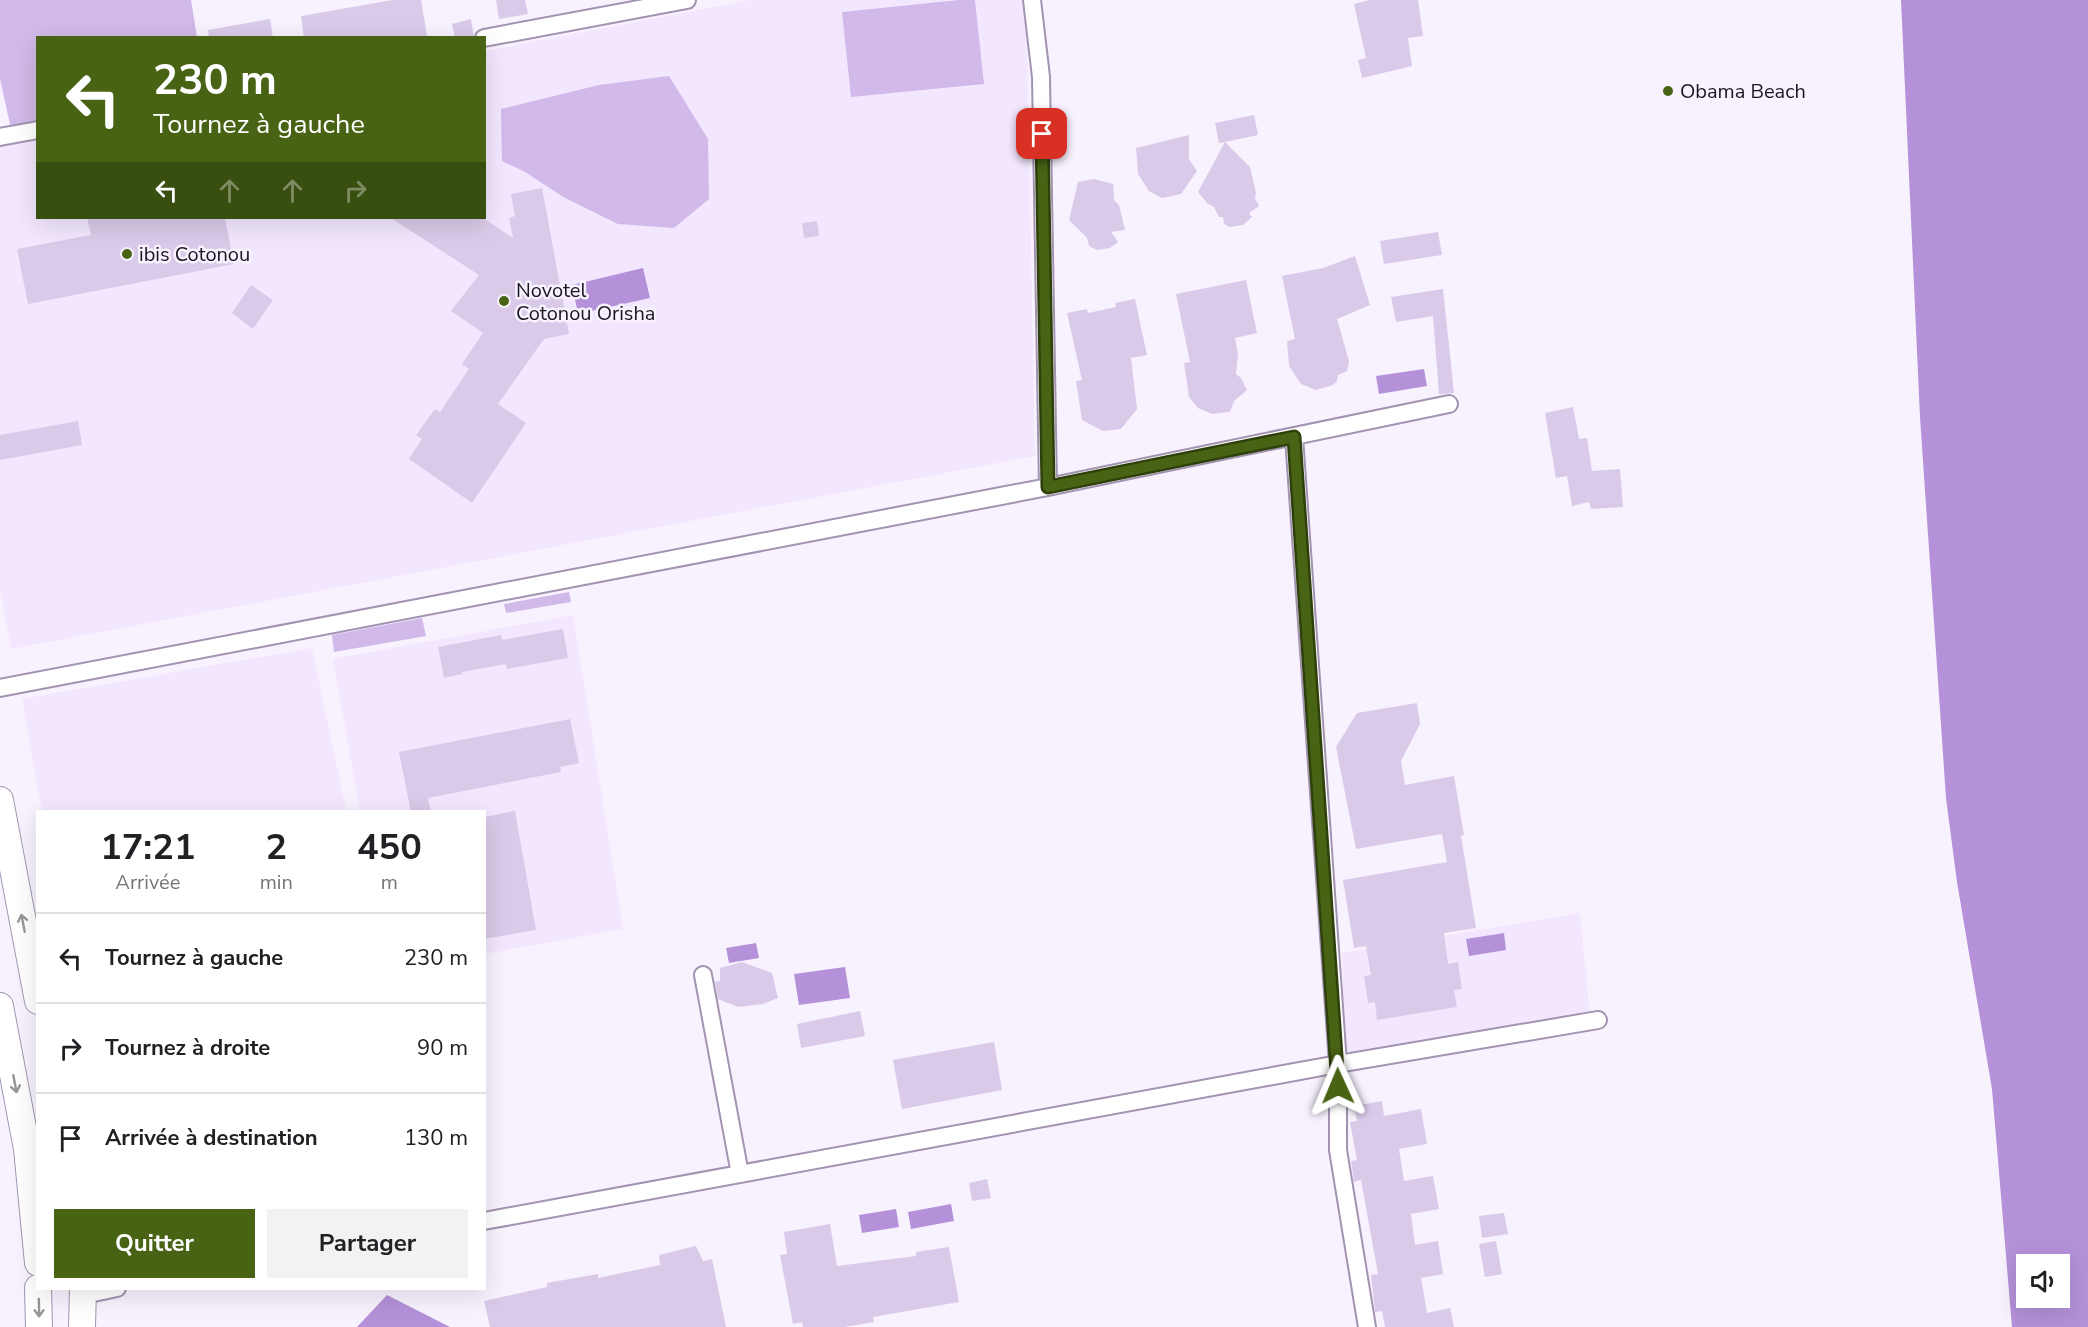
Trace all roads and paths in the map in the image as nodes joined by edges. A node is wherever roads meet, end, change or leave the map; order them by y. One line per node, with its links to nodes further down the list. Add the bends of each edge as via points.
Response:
1 (687, 0): 3 (street)
2 (1032, 0): 8 (street, via 1041,77)
3 (486, 38)
4 (36, 130): 5 (street)
5 (0, 137)
6 (1449, 404): 7 (street)
7 (1294, 437): 8 (street); 15 (street)
8 (1048, 487): 9 (street)
9 (0, 688)
10 (0, 800): 12 (main road, one-way to 10)
11 (703, 975): 16 (street)
12 (36, 990)
13 (0, 1006): 18 (main road, one-way to 18, via 27,1149)
14 (1598, 1020): 15 (street)
15 (1338, 1064): 16 (street); 24 (street, via 1338,1150)
16 (741, 1174): 17 (street)
17 (486, 1221)
18 (36, 1242)
19 (38, 1290): 22 (main road, one-way to 22)
20 (100, 1290): 21 (street)
21 (84, 1292): 23 (main road)
22 (39, 1327)
23 (82, 1327)
24 (1367, 1327)

